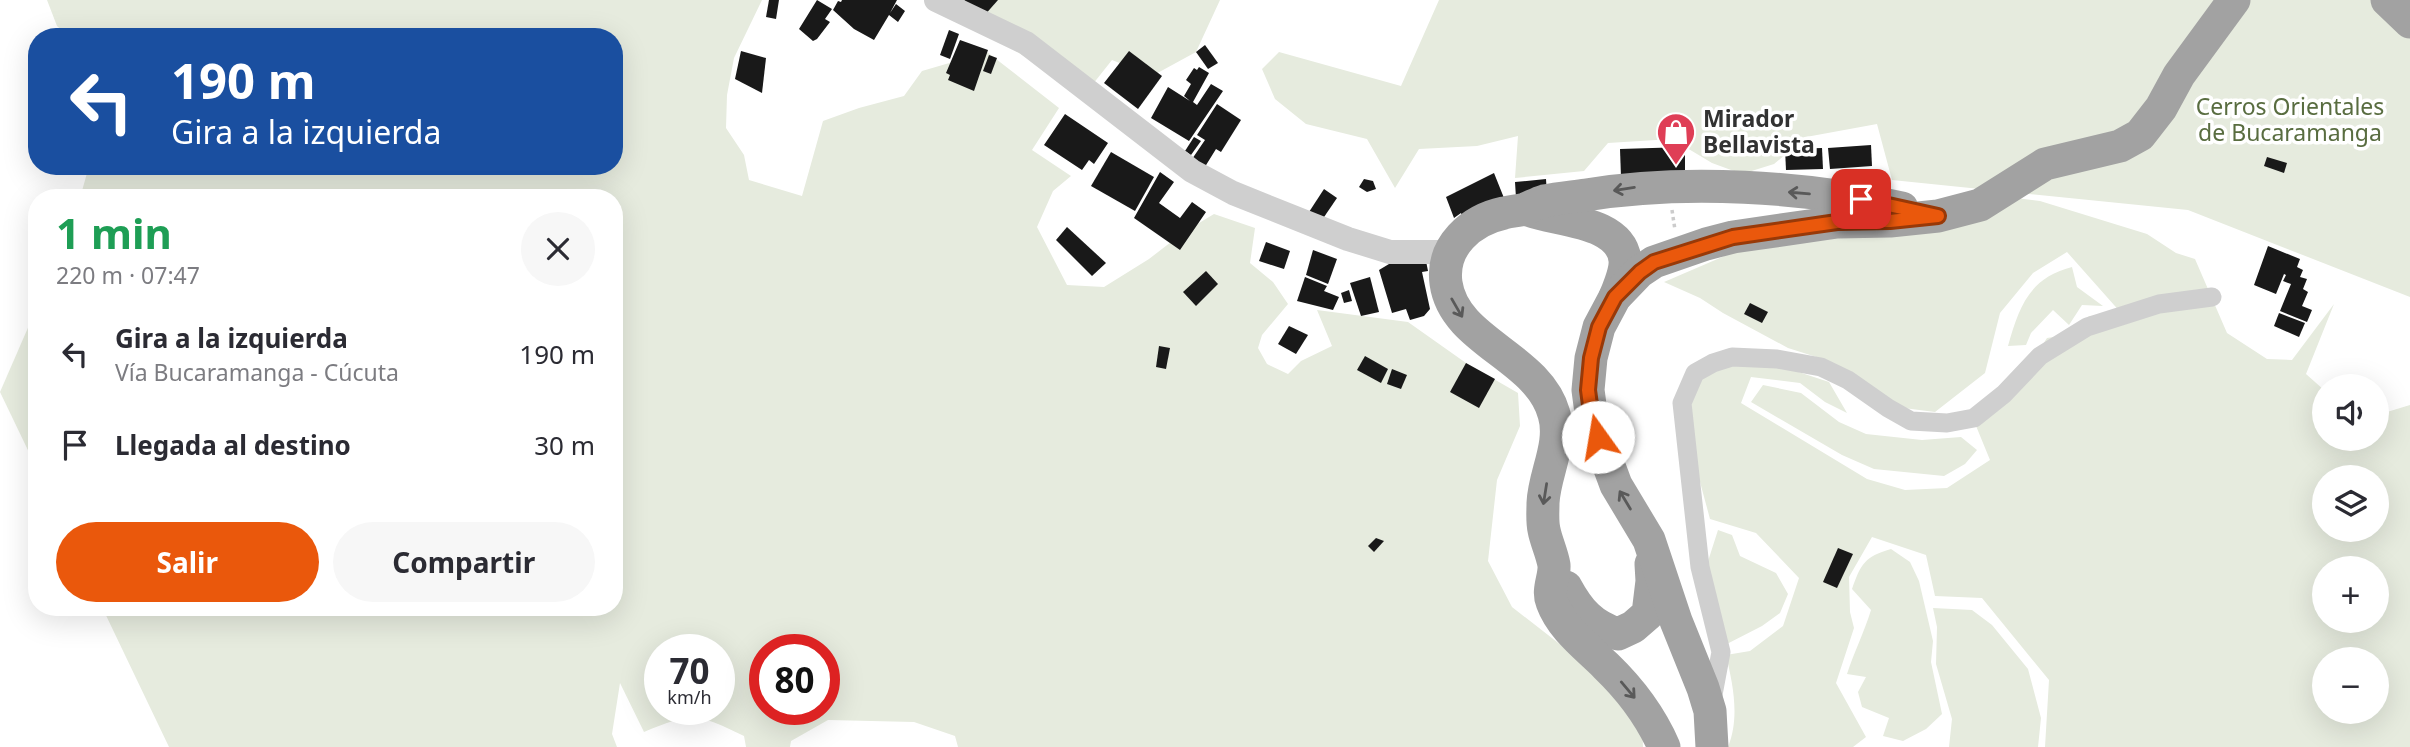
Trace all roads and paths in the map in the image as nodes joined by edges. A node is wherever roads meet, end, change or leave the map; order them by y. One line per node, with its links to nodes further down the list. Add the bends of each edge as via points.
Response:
1 (936, 0): 8 (street, via 1026,43 1192,171 1233,193 1390,252)
2 (2234, 0): 7 (highway, via 2140,135 2120,146 2045,164 1980,205)
3 (2387, 0): 4 (highway)
4 (2410, 22)
5 (1669, 187): 6 (highway, one-way to 6, via 1636,187 1543,201); 7 (highway, one-way to 5, via 1861,199); 9 (path)
6 (1526, 209): 8 (highway, via 1478,222); 10 (highway, via 1589,224 1612,239 1625,262)
7 (1938, 216): 9 (highway, via 1837,222 1733,237)
8 (1450, 252): 13 (highway, one-way to 13, via 1446,284 1452,302 1478,335 1528,373 1548,398 1555,416 1556,436 1543,500 1544,528)
9 (1679, 253): 10 (highway, via 1654,262)
10 (1615, 297): 12 (highway, one-way to 10, via 1616,485 1592,420 1588,390 1591,358 1599,327)
11 (2211, 297): 14 (street, via 2159,304 2087,327 2040,356 1974,418 1947,423 1910,421 1821,367 1732,357 1695,373 1682,403 1700,567 1721,652)
12 (1649, 540): 13 (highway, via 1652,581 1648,614 1618,634 1576,606); 14 (highway)
13 (1554, 567): 15 (highway, one-way to 15, via 1550,600 1560,618 1628,689 1653,721)
14 (1710, 711): 16 (highway)
15 (1664, 747)
16 (1712, 747)

